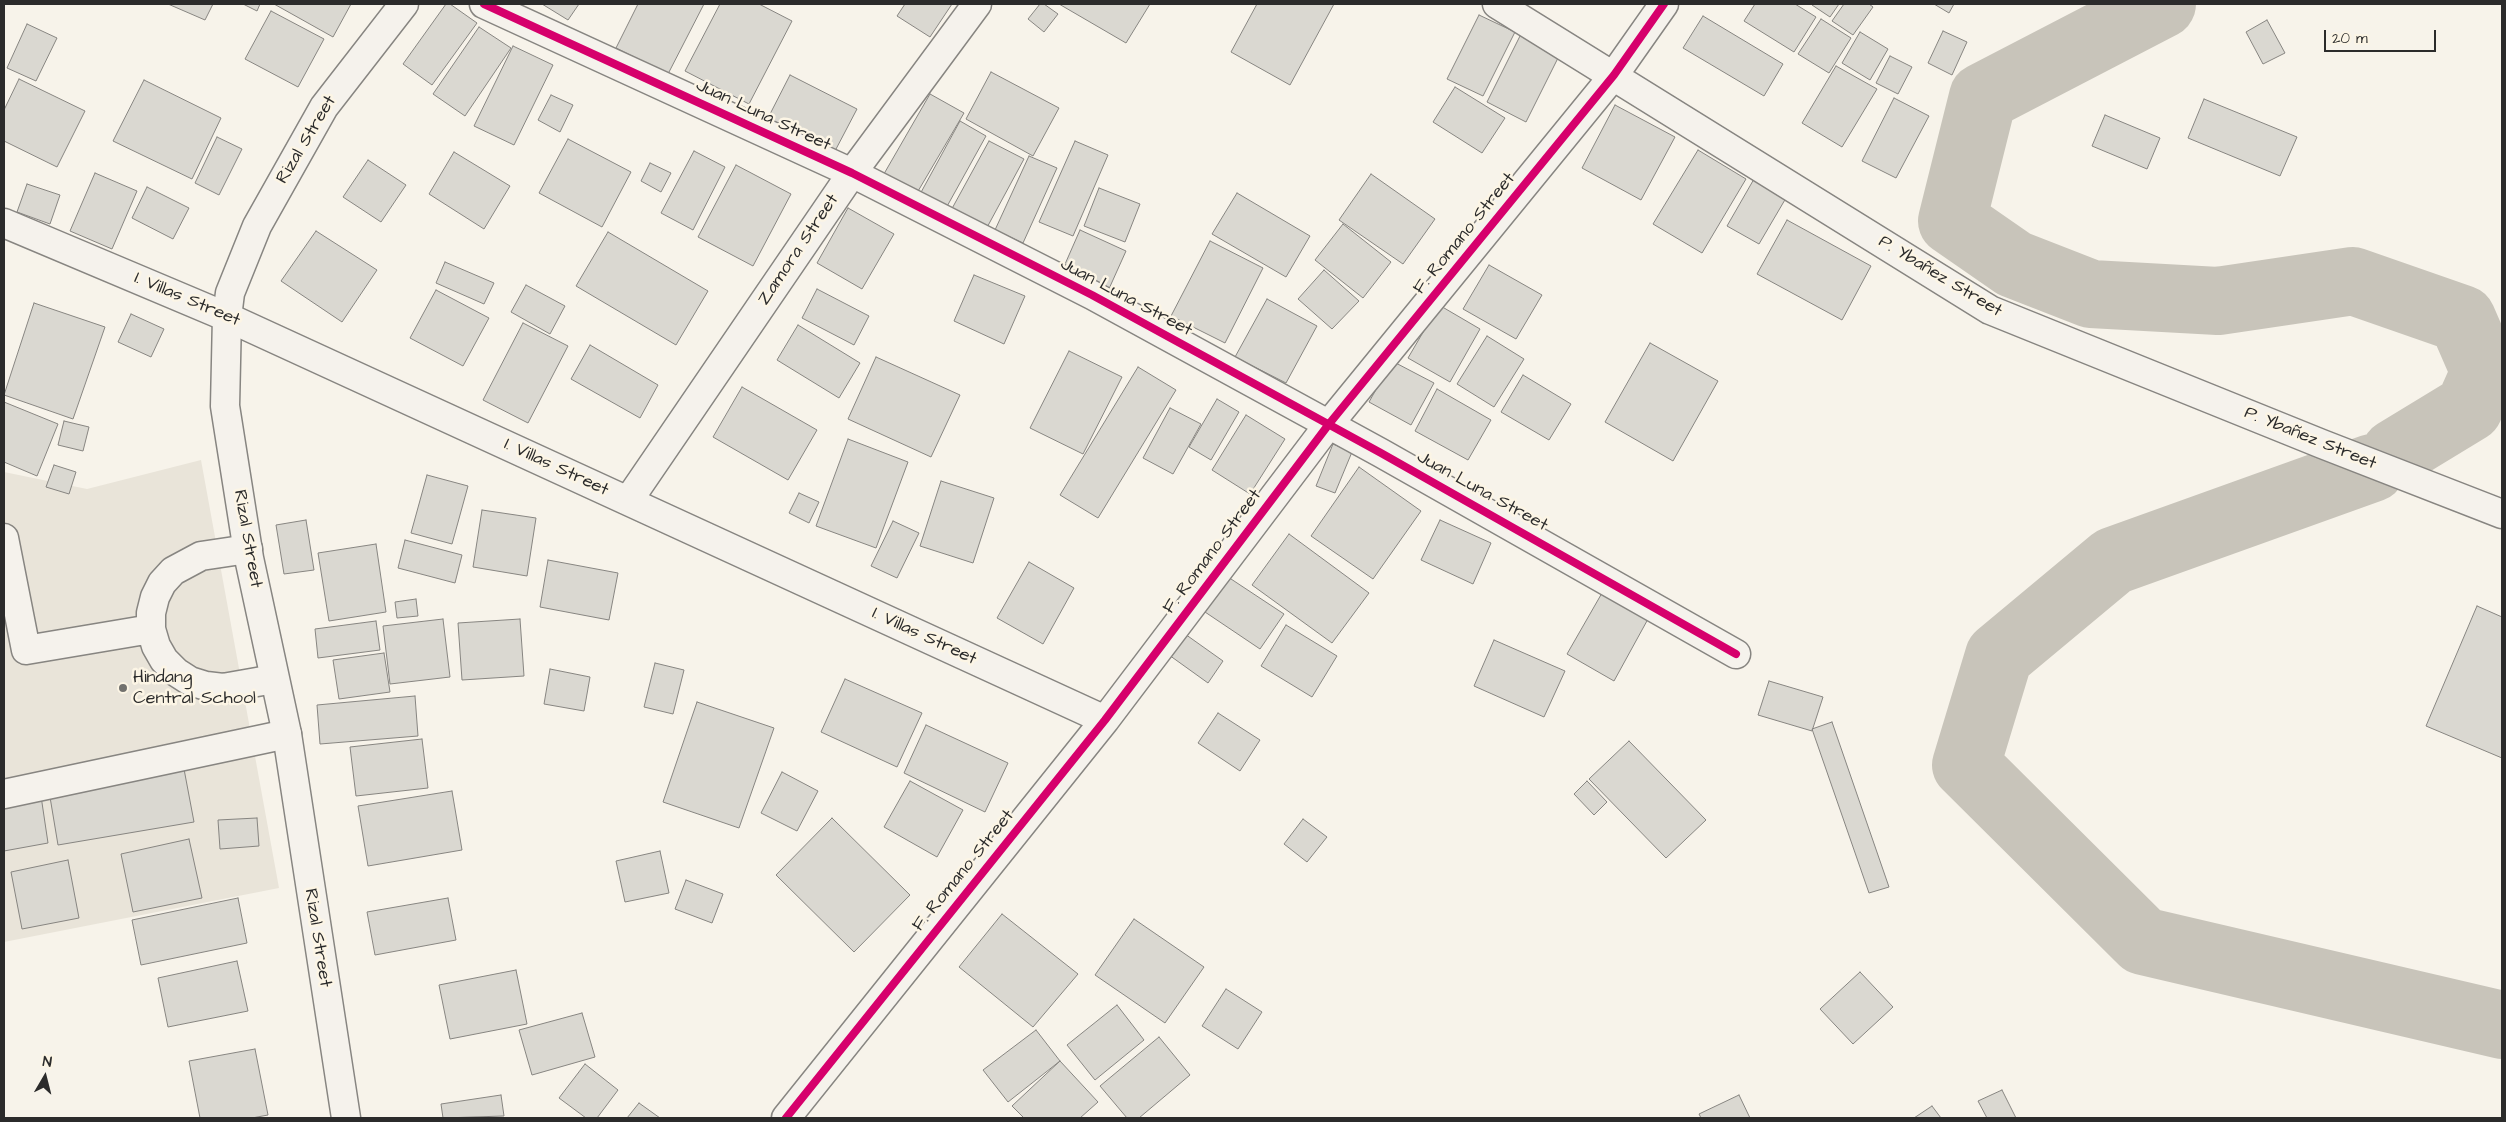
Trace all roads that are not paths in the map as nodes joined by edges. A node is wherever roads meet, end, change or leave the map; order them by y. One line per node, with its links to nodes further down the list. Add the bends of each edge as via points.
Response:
1 (404, 4): 9 (street, Rizal Street, via 324,107 257,226 230,293)
2 (484, 4): 7 (street, Juan Luna Street)
3 (977, 4): 7 (street, Zamora Street)
4 (1497, 4): 6 (street, P. Ybañez Street)
5 (1664, 4): 6 (street, F. Romano Street)
6 (1614, 75): 10 (street, F. Romano Street); 12 (street, P. Ybañez Street, via 1990,310)
7 (852, 173): 10 (street, Juan Luna Street, via 1092,295); 11 (street, Zamora Street)
8 (4, 223): 9 (street, I. Villas Street)
9 (227, 317): 11 (street, I. Villas Street); 14 (street, Rizal Street, via 226,406)
10 (1329, 424): 16 (street, Juan Luna Street); 18 (street, F. Romano Street)
11 (628, 501): 18 (street, I. Villas Street)
12 (2502, 514)
13 (4, 538): 15 (street, via 26,650)
14 (248, 549): 15 (street, via 201,556 173,571 155,597); 17 (street, Rizal Street)
15 (151, 629): 17 (street, via 164,660 190,681 223,688)
16 (1736, 654)
17 (274, 679): 19 (street, Rizal Street)
18 (1104, 720): 22 (street, F. Romano Street)
19 (287, 734): 20 (street); 21 (street, Rizal Street)
20 (4, 794)
21 (346, 1118)
22 (786, 1118)

